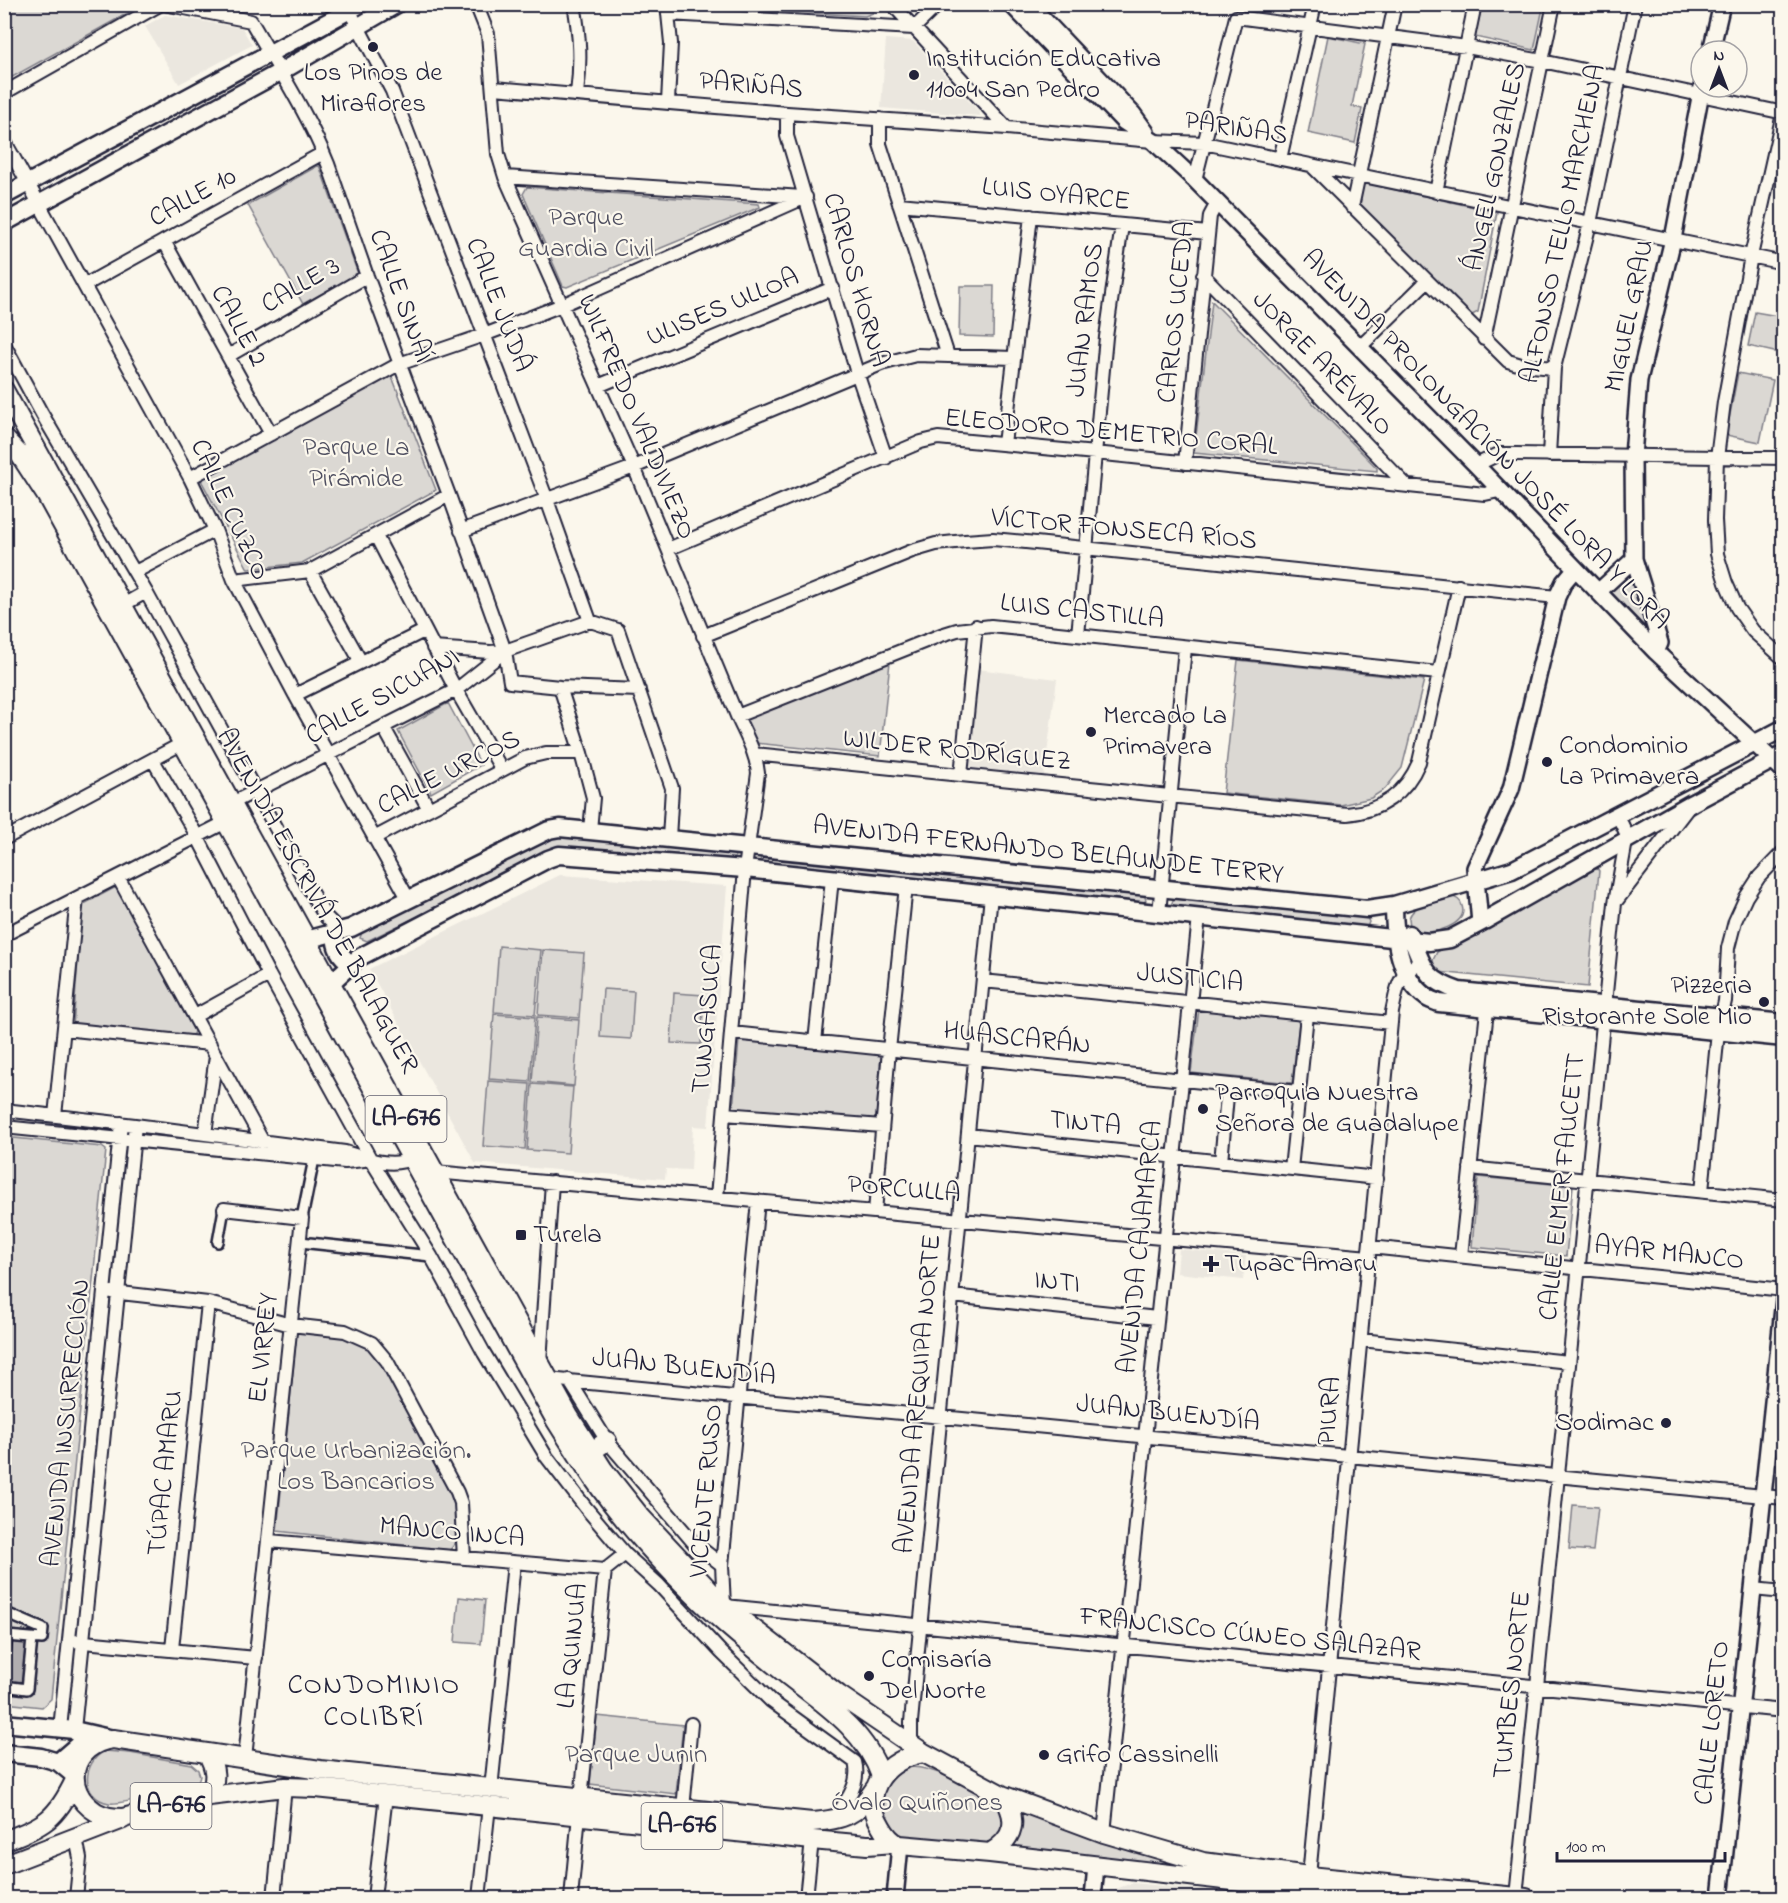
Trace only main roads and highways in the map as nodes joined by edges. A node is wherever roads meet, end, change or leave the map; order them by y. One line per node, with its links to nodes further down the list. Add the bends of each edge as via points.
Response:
1 (397, 4): 4 (main road)
2 (352, 7): 3 (main road)
3 (4, 196)
4 (4, 223)
5 (4, 390): 12 (main road, AVENIDA ESCRIVÁ DE BALAGUER / LA-676, via 232,803)
6 (4, 438): 12 (main road, AVENIDA ESCRIVÁ DE BALAGUER / LA-676, via 46,495 226,822)
7 (1784, 728): 9 (main road, AVENIDA FERNANDO BELAUNDE TERRY, via 1512,870)
8 (1780, 762): 11 (main road, AVENIDA FERNANDO BELAUNDE TERRY, via 1692,802 1450,939)
9 (1394, 905): 10 (main road, AVENIDA FERNANDO BELAUNDE TERRY, via 1367,909 560,828); 11 (main road)
10 (339, 932): 12 (main road, AVENIDA FERNANDO BELAUNDE TERRY); 13 (main road, via 335,940 340,953)
11 (1404, 940): 13 (main road, AVENIDA FERNANDO BELAUNDE TERRY, via 745,869 560,855); 15 (main road, via 1434,980); 15 (main road, via 1398,951 1406,971 1426,997 1439,1003)
12 (300, 944): 14 (main road, AVENIDA ESCRIVÁ DE BALAGUER / LA-676)
13 (351, 963): 14 (main road, AVENIDA FERNANDO BELAUNDE TERRY)
14 (324, 987): 20 (main road, AVENIDA ESCRIVÁ DE BALAGUER / LA-676, via 435,1172); 21 (main road, AVENIDA ESCRIVÁ DE BALAGUER / LA-676, via 412,1158 556,1421 594,1480 642,1539 694,1595)
15 (1487, 1001): 17 (main road)
16 (1784, 1023): 17 (main road)
17 (1720, 1024): 18 (main road)
18 (1784, 1038)
19 (607, 1441): 20 (main road)
20 (592, 1451): 21 (main road, AVENIDA ESCRIVÁ DE BALAGUER / LA-676)
21 (719, 1610): 25 (main road, AVENIDA ESCRIVÁ DE BALAGUER / LA-676); 30 (main road, AVENIDA ESCRIVÁ DE BALAGUER / LA-676, via 742,1638 857,1733 872,1755)
22 (4, 1723): 23 (main road)
23 (67, 1729): 24 (main road); 28 (main road, via 79,1734 80,1743)
24 (113, 1739): 27 (main road, LA-676); 29 (main road, via 102,1740 82,1754)
25 (915, 1750): 30 (main road, LA-676, via 894,1763); 31 (main road, LA-676)
26 (4, 1753): 28 (main road)
27 (207, 1753): 32 (main road, LA-676, via 215,1779); 33 (main road, LA-676)
28 (58, 1762): 29 (main road)
29 (75, 1778): 35 (main road, LA-676, via 79,1793 97,1813); 36 (main road, via 59,1810 46,1823)
30 (878, 1782): 34 (main road, LA-676, via 855,1812 834,1820 812,1822 682,1809); 37 (main road, LA-676, via 873,1802 877,1820 885,1834)
31 (1002, 1795): 38 (main road, via 1013,1820 1002,1846); 40 (main road, LA-676, via 1104,1833 1203,1862)
32 (209, 1796): 33 (main road, LA-676, via 285,1787 386,1795); 35 (main road, LA-676)
33 (490, 1797): 34 (main road, LA-676)
34 (580, 1806): 37 (main road, LA-676, via 812,1840)
35 (123, 1818): 39 (main road, LA-676)
36 (4, 1841)
37 (898, 1844): 38 (main road, LA-676)
38 (990, 1853): 41 (main road, LA-676)
39 (4, 1865)
40 (1521, 1898)
41 (1378, 1899)

